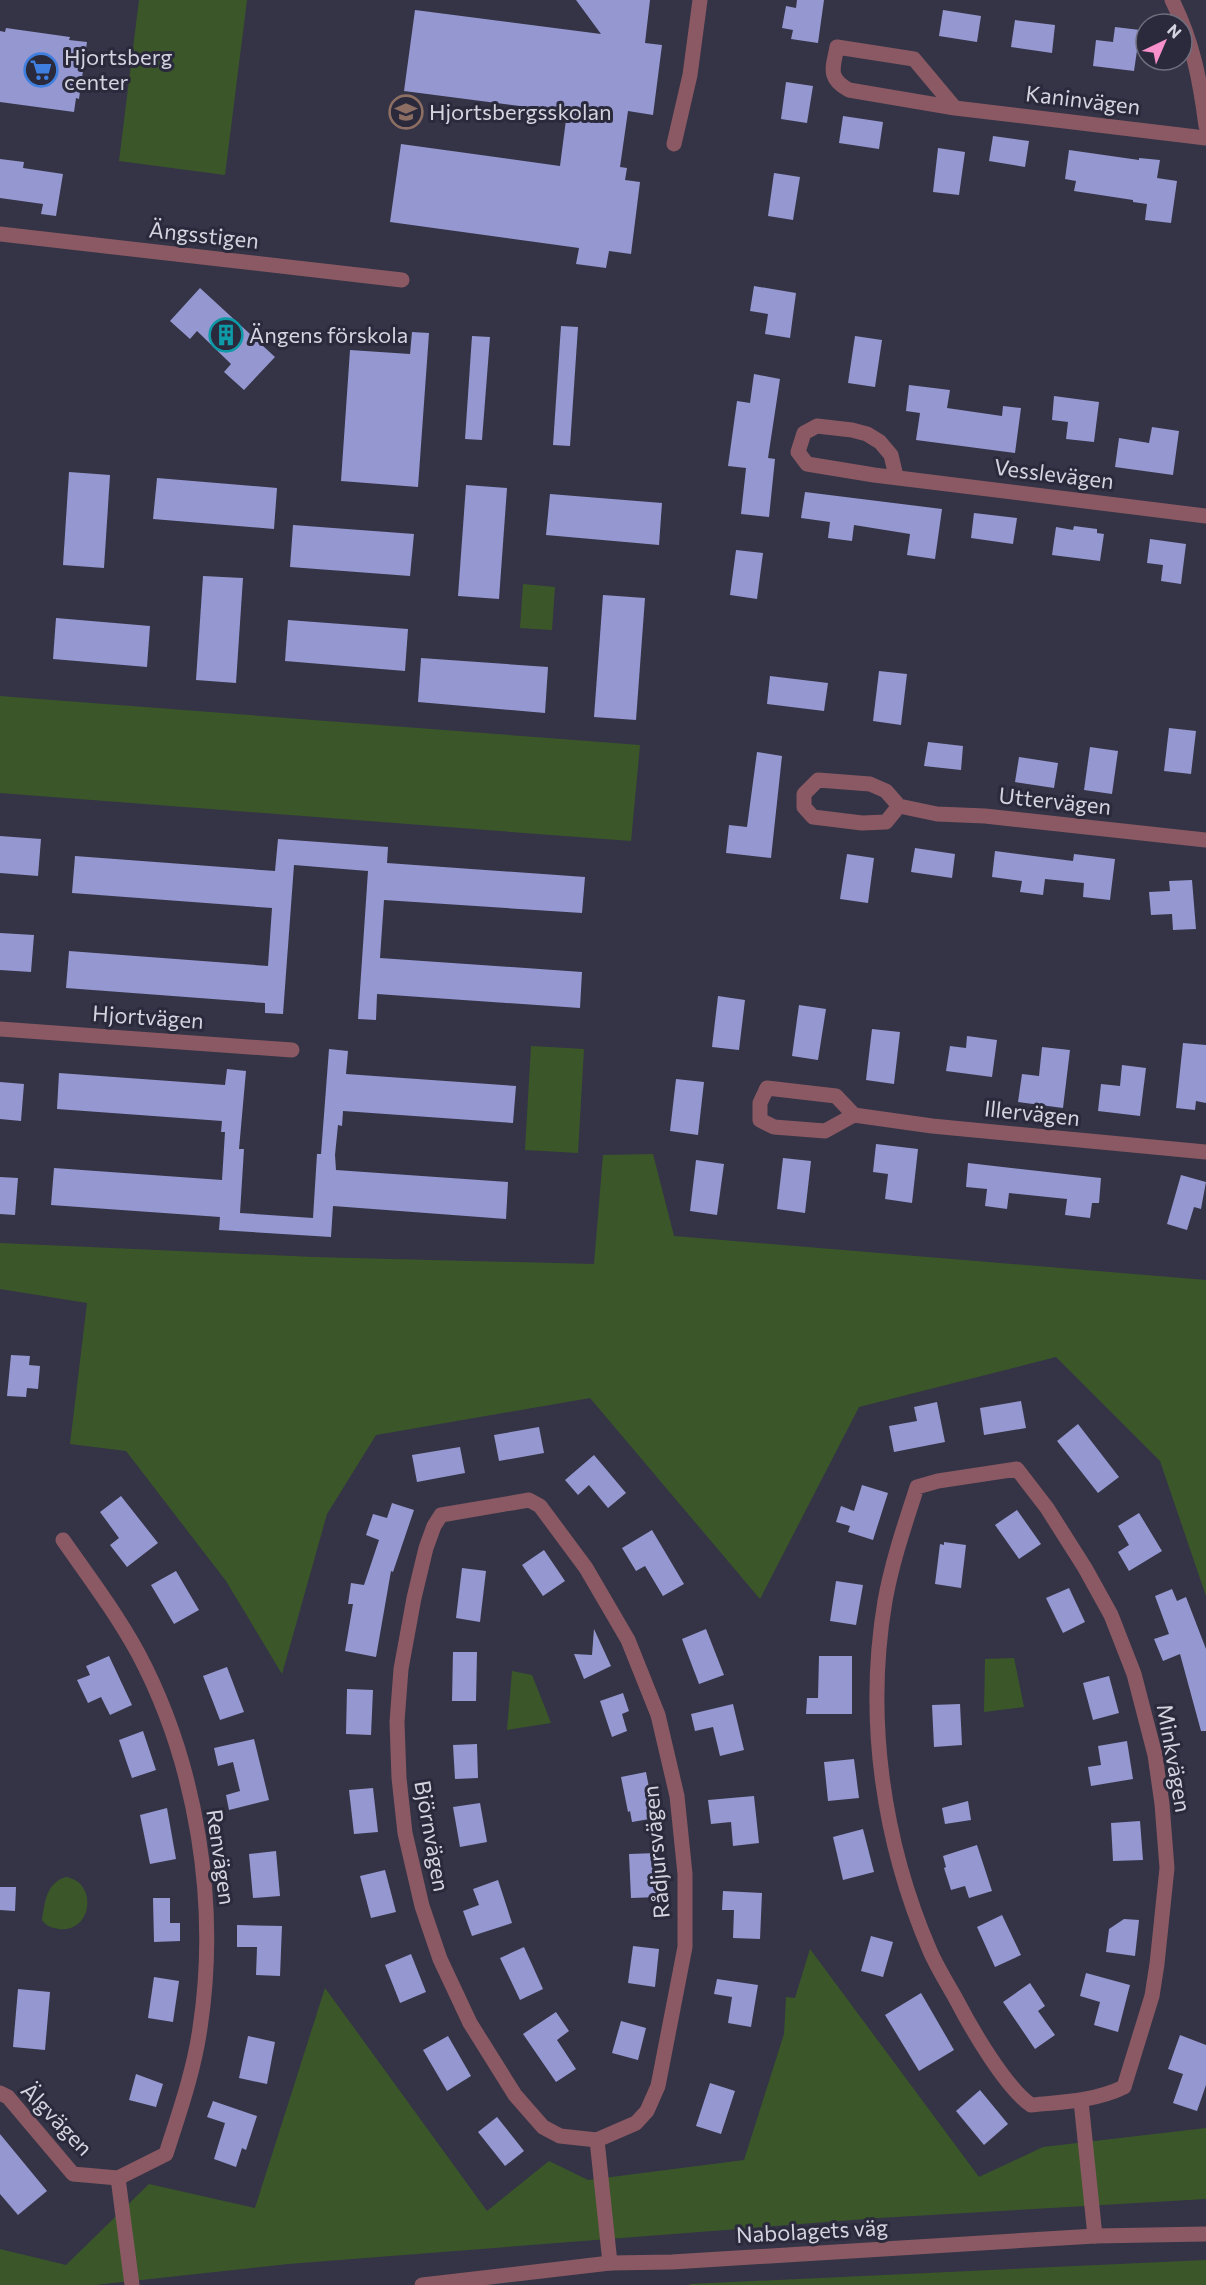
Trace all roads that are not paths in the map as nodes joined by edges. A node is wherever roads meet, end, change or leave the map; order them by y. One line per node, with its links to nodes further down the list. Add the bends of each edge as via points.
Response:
1 (700, 0): 6 (street, via 690,75)
2 (1172, 0): 4 (street, via 1196,64)
3 (955, 108): 3 (street, Kaninvägen, via 914,59 837,47 832,73 838,84 849,90); 5 (street, Kaninvägen)
4 (1206, 126)
5 (1206, 138)
6 (674, 144)
7 (0, 234): 8 (street, Ängsstigen)
8 (402, 280)
9 (896, 476): 9 (street, Vesslevägen, via 807,464 798,452 804,433 817,426 867,434 891,454); 10 (street, Vesslevägen)
10 (1206, 516)
11 (899, 806): 11 (street, Uttervägen, via 886,822 813,818 804,807 804,794 818,780 870,784 886,791); 12 (street, Uttervägen, via 937,814)
12 (1206, 840)
13 (0, 1029): 14 (street, Hjortvägen)
14 (292, 1050)
15 (854, 1115): 15 (street, via 825,1131 774,1127 760,1120 760,1102 768,1088 836,1096); 16 (street, Illervägen)
16 (1206, 1152)
17 (487, 1507): 21 (street, Björnvägen, via 441,1515 426,1548 401,1669 397,1722 405,1833 422,1906 440,1959 470,2023 509,2086 543,2127 560,2136); 21 (street, Rådjursvägen, via 528,1500 540,1506 586,1568 628,1640 658,1715 677,1796 685,1874 685,1947 658,2086 647,2111 636,2123)
18 (63, 1540): 22 (street, Renvägen, via 118,1618 162,1705 185,1773 207,1914 201,2027 166,2154)
19 (0, 2093): 22 (street, Älgvägen, via 8,2097 73,2174)
20 (1081, 2101): 20 (street, Minkvägen, via 1031,2105 1018,2097 968,2021 931,1952 904,1880 883,1796 877,1734 879,1664 885,1600 917,1487 1017,1469 1086,1568 1111,1615 1134,1674 1155,1755 1162,1804 1167,1868 1158,1964 1125,2087); 24 (street)
21 (597, 2140): 25 (street)
22 (118, 2178): 27 (street)
23 (1206, 2234): 24 (street, Nabolagets väg)
24 (1095, 2236): 25 (street, Nabolagets väg)
25 (610, 2263): 26 (street, Nabolagets väg)
26 (442, 2284): 28 (street, Nabolagets väg)
27 (132, 2285)
28 (422, 2285)

